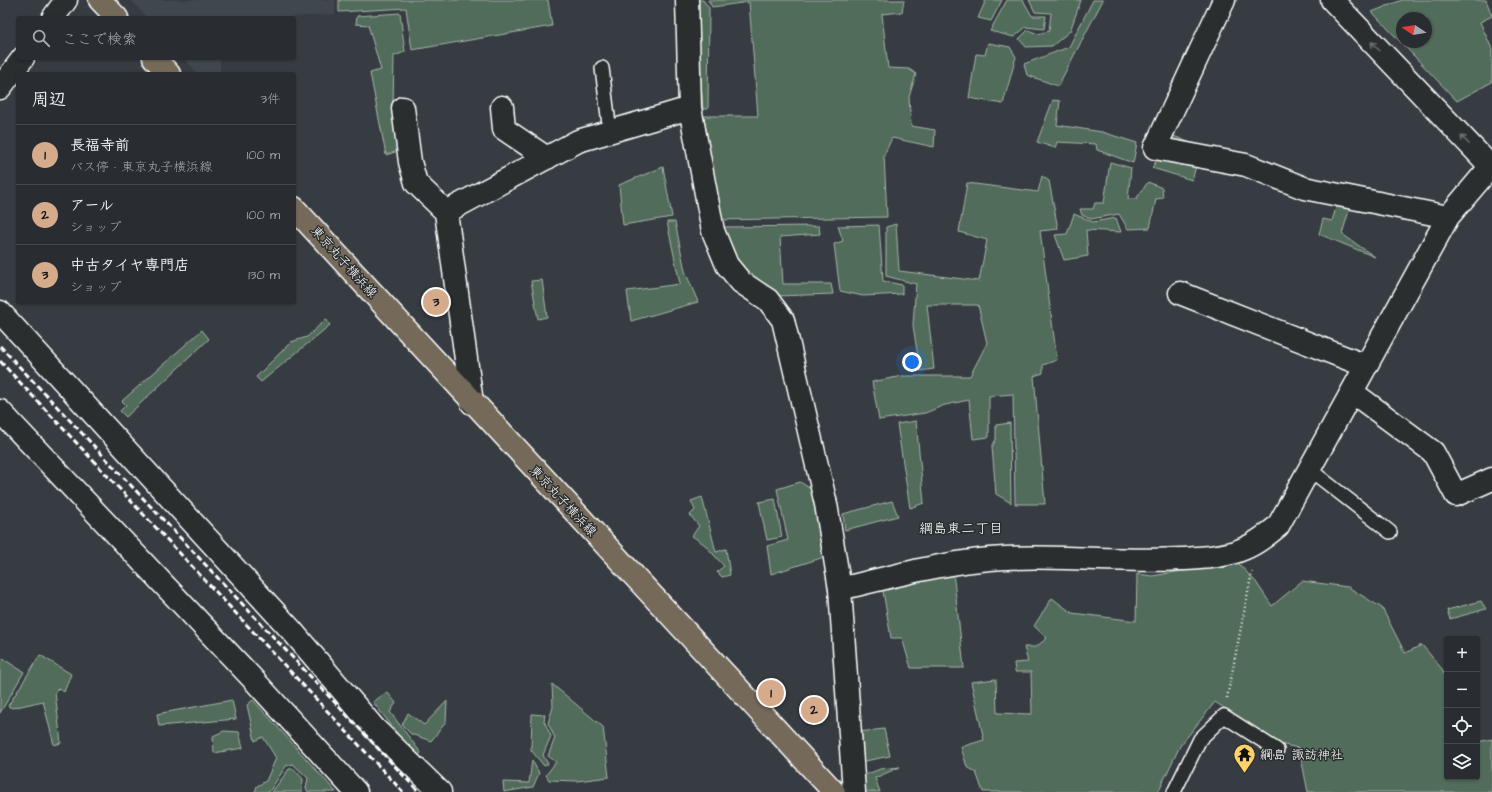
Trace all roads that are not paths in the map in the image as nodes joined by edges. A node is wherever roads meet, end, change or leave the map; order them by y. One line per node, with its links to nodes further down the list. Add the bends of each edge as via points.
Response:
1 (66, 0): 6 (street)
2 (100, 0): 7 (main road)
3 (688, 0): 15 (street)
4 (1332, 0): 18 (street, one-way to 4)
5 (1217, 3): 21 (street, via 1155,148 1246,165 1304,188)
6 (54, 16)
7 (115, 16)
8 (21, 60): 12 (street)
9 (156, 60): 11 (main road)
10 (602, 68): 16 (lane)
11 (167, 72)
12 (0, 88)
13 (502, 107): 17 (street, via 504,129)
14 (404, 108): 20 (street, via 410,162 416,183)
15 (690, 108): 16 (street); 31 (street, via 713,231 727,265 740,282 768,300 783,320 826,504)
16 (610, 132): 17 (street, via 578,141)
17 (547, 158): 20 (street)
18 (1491, 167): 21 (street)
19 (296, 210): 26 (main road, 東京丸子横浜線)
20 (446, 212): 26 (street)
21 (1448, 217): 24 (street)
22 (1180, 293): 24 (street)
23 (0, 312): 34 (street, via 293,632 375,729)
24 (1366, 366): 25 (street)
25 (1352, 392): 28 (street); 29 (street, via 1433,452 1456,495)
26 (472, 403): 35 (main road, 東京丸子横浜線)
27 (0, 411): 33 (street)
28 (1310, 469): 30 (lane); 31 (street, via 1278,526 1242,550 1201,558 1159,560 1026,557 979,560 920,570)
29 (1492, 479)
30 (1390, 532)
31 (840, 589): 36 (street)
32 (1277, 750): 37 (lane, via 1224,716 1200,739)
33 (356, 792)
34 (440, 792)
35 (834, 792)
36 (854, 792)
37 (1174, 792)

